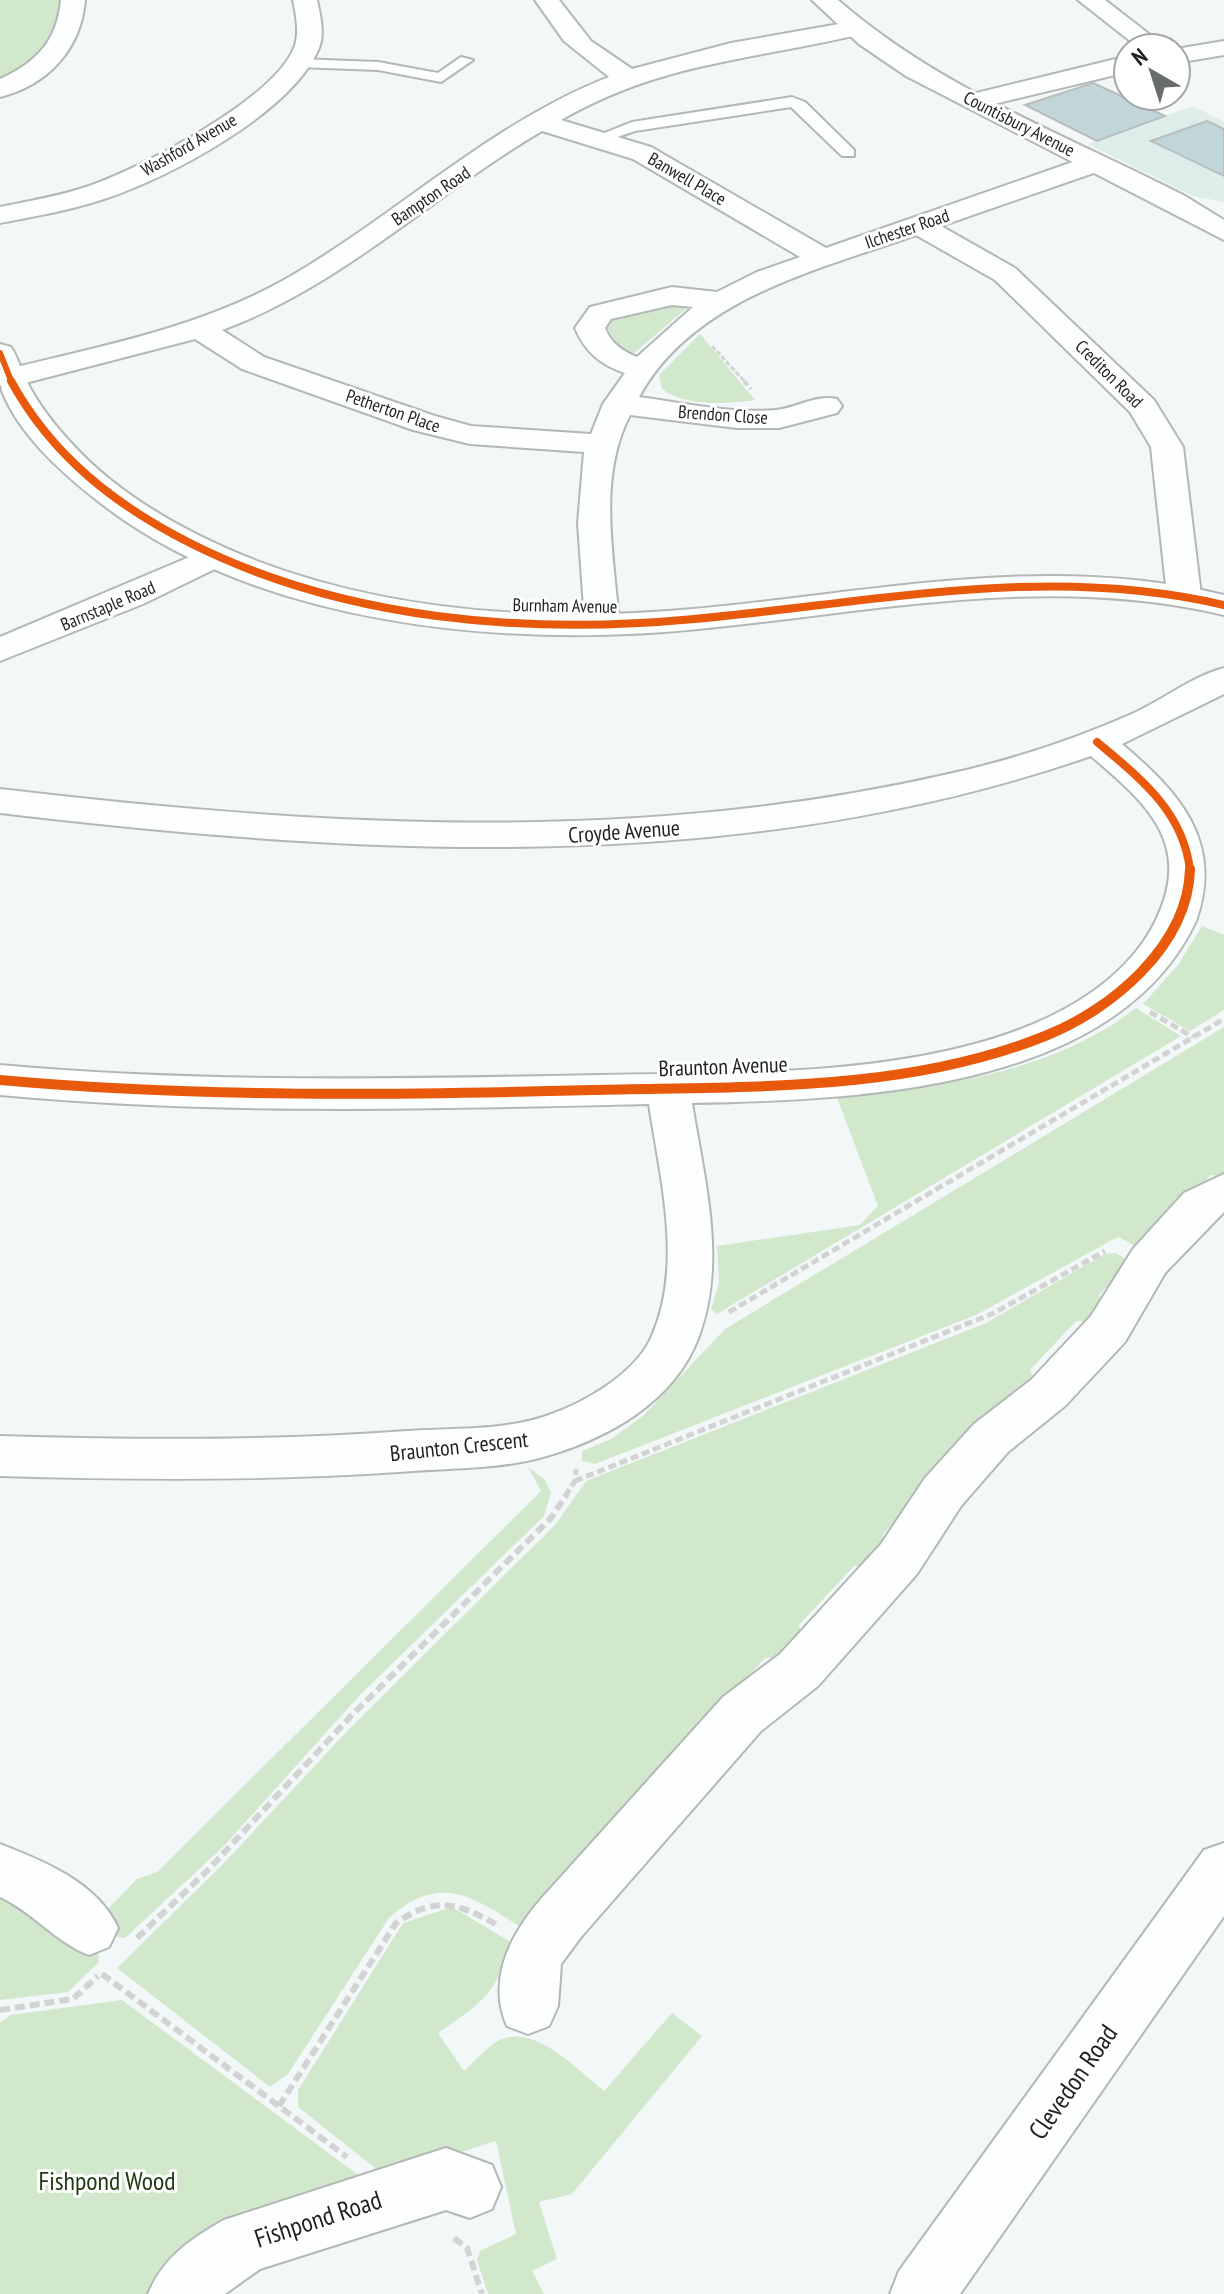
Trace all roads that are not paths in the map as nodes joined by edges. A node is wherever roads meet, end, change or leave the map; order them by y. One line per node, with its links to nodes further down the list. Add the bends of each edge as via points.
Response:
1 (73, 0): 14 (street, via 66,41 31,72)
2 (305, 0): 11 (street, Washford Avenue, via 309,33)
3 (547, 0): 13 (street, via 577,44)
4 (824, 0): 6 (street, Countisbury Avenue)
5 (1090, 0): 7 (street)
6 (856, 28): 13 (street, Bampton Road, via 679,63); 15 (street, Countisbury Avenue)
7 (1133, 32)
8 (1224, 48): 9 (street)
9 (1192, 53)
10 (466, 60): 11 (lane, via 441,78 378,66)
11 (299, 63): 20 (street, Washford Avenue, via 275,91 251,108 141,174 93,194)
12 (1112, 68): 15 (street)
13 (630, 78): 16 (street, Bampton Road)
14 (0, 89)
15 (973, 101): 19 (street, Countisbury Avenue)
16 (542, 123): 17 (street, Banwell Place); 25 (street, Bampton Road, via 320,270 268,300)
17 (600, 138): 18 (lane, via 632,127 792,102); 23 (street, Banwell Place, via 642,153)
18 (848, 153)
19 (1096, 163): 21 (street, Countisbury Avenue); 22 (street, Ilchester Road)
20 (0, 215)
21 (1220, 224)
22 (918, 225): 23 (street, Ilchester Road); 32 (street, Crediton Road, via 1005,274 1143,407 1167,447)
23 (823, 258): 24 (street, Ilchester Road)
24 (722, 301): 27 (street, Ilchester Road); 27 (street, via 672,296 600,313 590,328 593,336 615,360)
25 (199, 328): 26 (street, Bampton Road, via 126,351); 30 (street, Petherton Place, via 253,363 424,423 470,435)
26 (5, 366): 31 (street, Burnham Avenue, via 41,429 96,486)
27 (643, 368): 28 (street, Ilchester Road)
28 (619, 404): 29 (street, Brendon Close, via 737,419 779,419); 30 (street, Ilchester Road)
29 (826, 406)
30 (602, 444): 34 (street, Ilchester Road, via 595,529)
31 (213, 557): 34 (street, Burnham Avenue, via 290,585 407,611); 35 (street, Barnstaple Road, via 144,592)
32 (1184, 595): 33 (street, Burnham Avenue); 34 (street, Burnham Avenue, via 1121,587 955,588 685,619)
33 (1224, 605)
34 (602, 623)
35 (0, 650)
36 (1224, 679): 37 (street, Croyde Avenue, via 1163,714)
37 (1097, 742): 38 (street, Croyde Avenue, via 1028,765 890,798 617,833 465,837 317,832); 40 (street, Braunton Avenue, via 1156,795 1194,860 1181,914 1150,961 1118,994 1041,1038 954,1062 844,1081)
38 (0, 801)
39 (0, 1080): 40 (street, Braunton Avenue, via 232,1096)
40 (668, 1088): 42 (street, Braunton Crescent, via 690,1241 685,1312 673,1342 643,1380 580,1424 507,1444 341,1457)
41 (1224, 1190): 46 (street, via 1200,1205 1149,1261 1108,1329 1048,1393 991,1438 943,1492 899,1559 799,1670 742,1714 536,1949 528,1972)
42 (0, 1456)
43 (1224, 1869): 49 (street, Clevedon Road)
44 (0, 1870): 45 (street, via 35,1885)
45 (108, 1952)
46 (528, 2006)
47 (470, 2187): 48 (street, Fishpond Road, via 446,2179 246,2242 213,2261)
48 (180, 2294)
49 (922, 2294)

